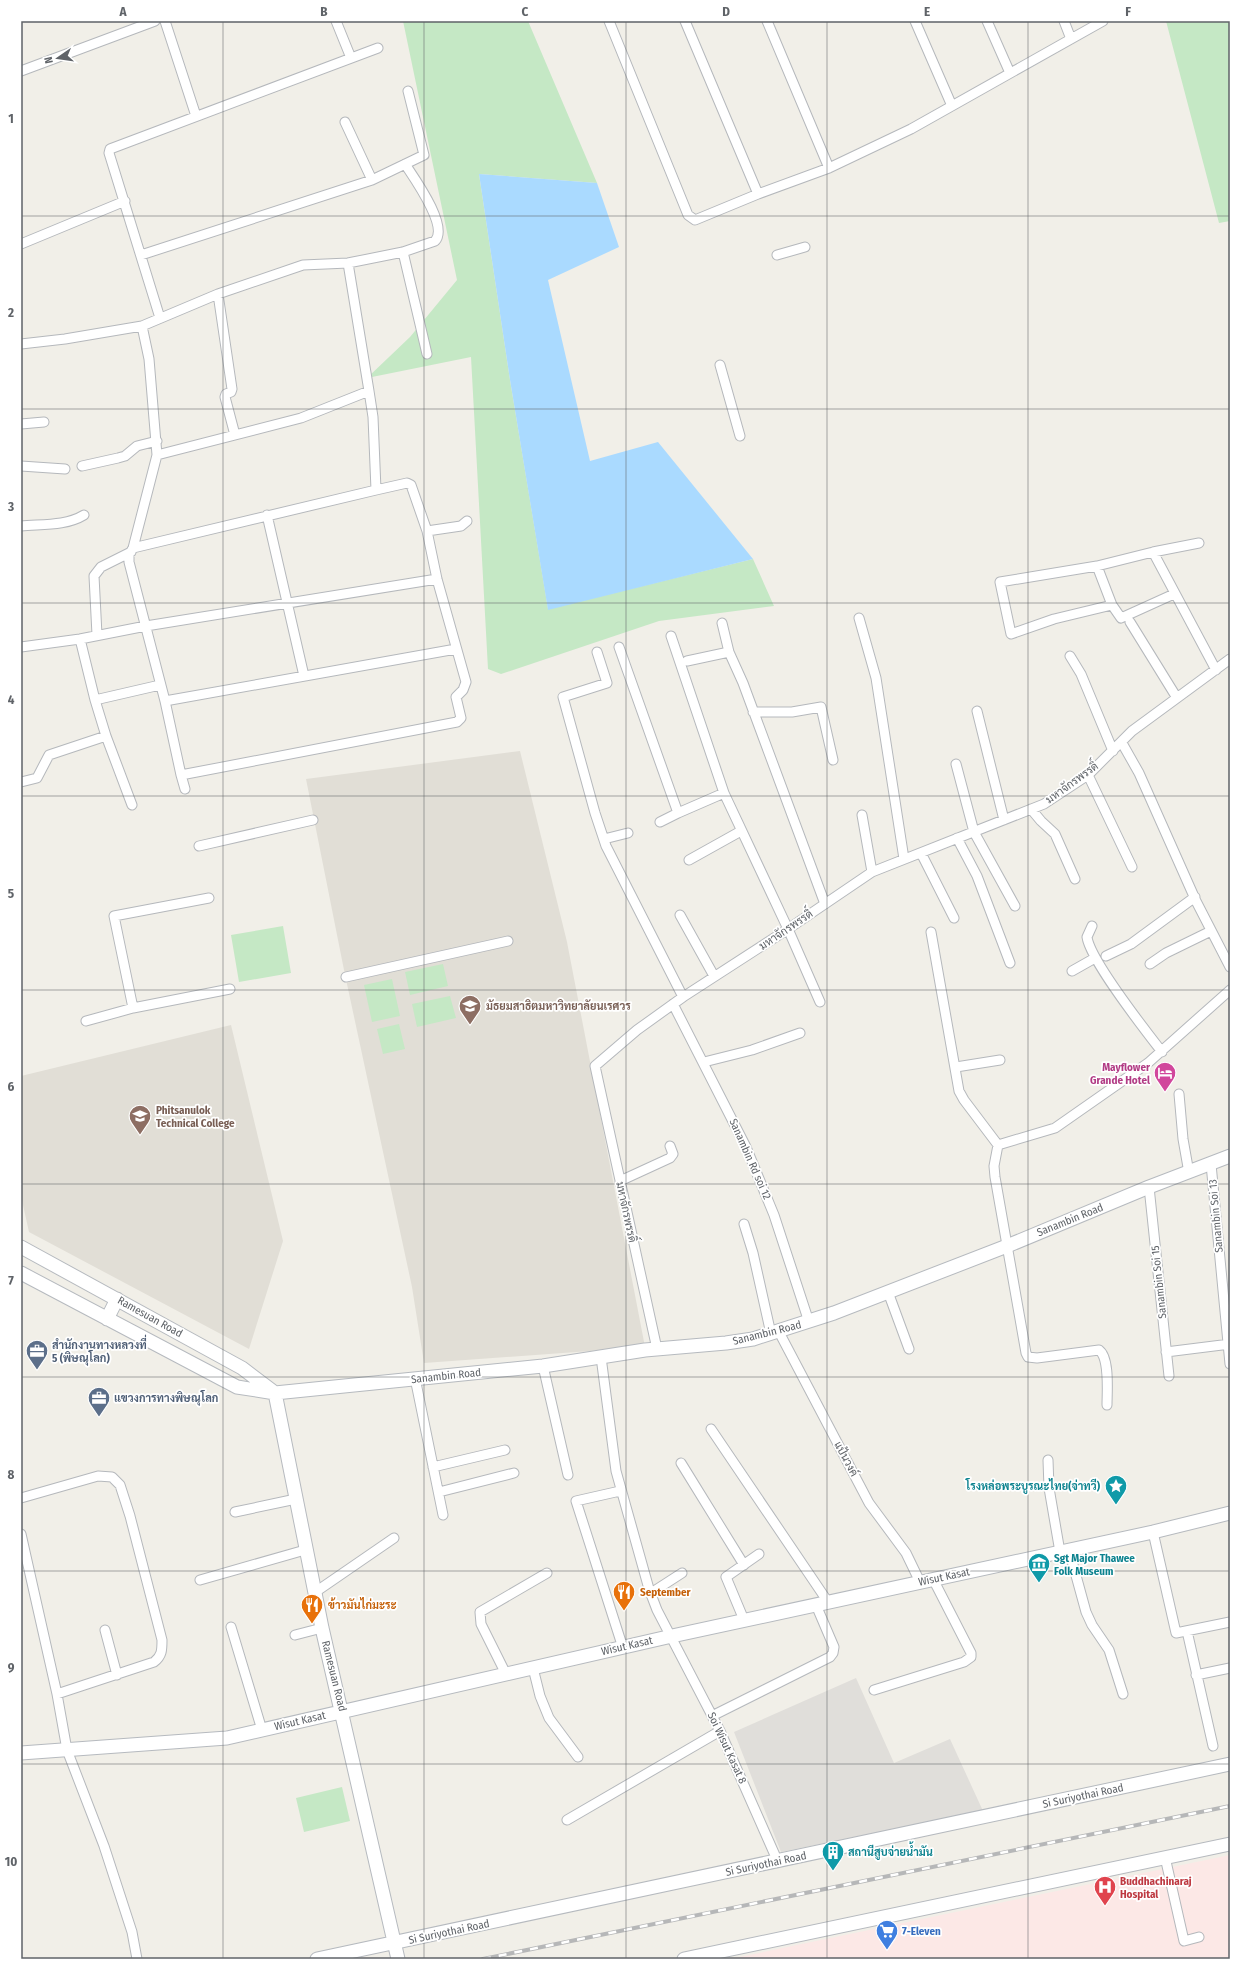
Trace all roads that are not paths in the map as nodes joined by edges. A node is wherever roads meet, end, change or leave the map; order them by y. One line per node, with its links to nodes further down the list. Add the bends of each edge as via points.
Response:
1 (155, 21): 14 (street)
2 (165, 21): 18 (street)
3 (336, 21): 13 (street)
4 (609, 21): 23 (street, via 691,219 699,219)
5 (684, 21): 23 (street)
6 (767, 21): 21 (street)
7 (915, 21): 17 (street)
8 (987, 21): 15 (street)
9 (1064, 21): 11 (street)
10 (1103, 21): 11 (street)
11 (1071, 39): 15 (street)
12 (378, 48): 13 (street)
13 (351, 58): 18 (street)
14 (21, 71)
15 (1010, 73): 17 (street)
16 (408, 91): 20 (street, via 424,155)
17 (952, 106): 21 (street)
18 (196, 116): 24 (street, via 110,149 109,153)
19 (345, 122): 22 (street)
20 (405, 164): 22 (street); 27 (street, via 432,206 438,235 435,241)
21 (830, 168): 23 (street)
22 (372, 180): 29 (street)
23 (758, 194)
24 (125, 201): 25 (street); 29 (street)
25 (21, 244)
26 (805, 247): 28 (street)
27 (403, 252): 30 (street); 35 (street)
28 (777, 255)
29 (141, 256): 32 (street)
30 (348, 263): 31 (street, via 303,265); 37 (street)
31 (218, 294): 32 (street); 40 (street, via 232,389 225,397)
32 (160, 318): 33 (street)
33 (142, 326): 34 (street, via 65,340); 42 (street, via 149,359)
34 (21, 344)
35 (428, 354)
36 (720, 365): 41 (street)
37 (368, 391): 40 (street, via 301,418); 47 (street, via 373,417)
38 (44, 422): 39 (street)
39 (21, 424)
40 (235, 435): 43 (street)
41 (740, 436)
42 (157, 441): 43 (street); 45 (street, via 137,446 125,456)
43 (157, 455): 54 (street)
44 (21, 466): 46 (street)
45 (82, 466)
46 (65, 469)
47 (376, 490): 49 (street); 52 (street, via 411,485)
48 (84, 514): 51 (street, via 65,522)
49 (266, 515): 54 (street); 59 (street)
50 (467, 521): 52 (street, via 461,526)
51 (21, 526)
52 (426, 531): 57 (street)
53 (1199, 543): 55 (street)
54 (132, 550): 64 (street, via 129,562); 65 (street, via 101,567 94,576)
55 (1152, 552): 56 (street); 58 (street)
56 (1097, 566): 60 (street); 60 (street, via 1000,582 1011,634 1054,619)
57 (437, 578): 59 (street); 70 (street)
58 (1174, 594): 60 (street, via 1121,618); 76 (street)
59 (287, 603): 64 (street); 77 (street)
60 (1112, 605)
61 (859, 618): 108 (street, via 876,678)
62 (1130, 622): 79 (street)
63 (722, 623): 72 (street)
64 (146, 626): 65 (street); 78 (street)
65 (97, 635): 67 (street)
66 (671, 636): 93 (street)
67 (80, 639): 68 (street); 80 (street)
68 (21, 647)
69 (619, 647): 96 (street)
70 (456, 649): 77 (street); 89 (street, via 466,686 456,697 461,718 457,722)
71 (597, 652): 105 (street, via 607,683 563,697)
72 (729, 652): 75 (street); 83 (street)
73 (1070, 656): 86 (street, via 1081,674)
74 (1230, 659): 76 (street, มหาจักรพรรดิ์)
75 (687, 661)
76 (1216, 670): 79 (street, มหาจักรพรรดิ์)
77 (304, 676): 81 (street)
78 (160, 685): 80 (street); 81 (street)
79 (1177, 698): 85 (street, มหาจักรพรรดิ์, via 1132,731)
80 (95, 700): 84 (street)
81 (165, 701): 89 (street)
82 (977, 711): 99 (street)
83 (753, 712): 87 (street, via 792,712 821,707); 115 (street)
84 (106, 736): 91 (street, via 49,755 37,778); 94 (street)
85 (1122, 743): 86 (street, มหาจักรพรรดิ์); 113 (street, via 1139,773)
86 (1113, 751): 90 (street, มหาจักรพรรดิ์)
87 (833, 760)
88 (956, 764): 102 (street)
89 (181, 775): 92 (street)
90 (1088, 775): 95 (street, มหาจักรพรรดิ์, via 1044,804); 110 (street)
91 (21, 782)
92 (185, 789)
93 (724, 793): 96 (street); 101 (street)
94 (132, 805)
95 (1031, 809): 99 (street, มหาจักรพรรดิ์); 112 (street, via 1055,834)
96 (678, 813): 100 (street)
97 (862, 815): 111 (street)
98 (313, 820): 106 (street)
99 (1004, 820): 102 (street, มหาจักรพรรดิ์)
100 (660, 822)
101 (742, 831): 109 (street); 120 (street)
102 (974, 832): 104 (street, มหาจักรพรรดิ์); 116 (street)
103 (628, 833): 105 (street)
104 (958, 838): 107 (street, มหาจักรพรรดิ์); 126 (street, via 986,897)
105 (604, 840): 134 (street)
106 (199, 846)
107 (921, 853): 108 (street, มหาจักรพรรดิ์); 118 (street)
108 (904, 859): 111 (street, มหาจักรพรรดิ์)
109 (689, 860)
110 (1132, 867)
111 (872, 872): 115 (street, มหาจักรพรรดิ์)
112 (1075, 879)
113 (1195, 897): 121 (street); 124 (street, via 1131,944)
114 (209, 898): 137 (street, via 114,916)
115 (824, 904): 120 (street, มหาจักรพรรดิ์)
116 (1015, 906)
117 (680, 915): 130 (street)
118 (954, 918)
119 (1092, 926): 125 (street, via 1087,937)
120 (788, 929): 130 (street, มหาจักรพรรดิ์); 135 (street)
121 (1211, 931): 127 (street, via 1166,953); 128 (street)
122 (931, 932): 143 (street)
123 (508, 941): 131 (street)
124 (1106, 956)
125 (1095, 958): 129 (street); 140 (street)
126 (1010, 963)
127 (1150, 964)
128 (1230, 967)
129 (1072, 971)
130 (714, 976): 134 (street, มหาจักรพรรดิ์)
131 (346, 977)
132 (230, 989): 137 (street)
133 (1230, 990): 140 (street)
134 (683, 997): 136 (street, มหาจักรพรรดิ์)
135 (820, 1002)
136 (673, 1004): 142 (street, Sanambin Rd soi 12); 150 (street, มหาจักรพรรดิ์, via 637,1030 595,1066)
137 (133, 1008): 138 (street)
138 (86, 1021)
139 (800, 1033): 142 (street, via 752,1050)
140 (1162, 1052): 145 (street, via 1055,1128)
141 (1000, 1060): 143 (street)
142 (704, 1062): 160 (street, Sanambin Rd soi 12, via 746,1147 774,1215)
143 (956, 1067): 145 (street, via 959,1091)
144 (1179, 1094): 149 (street)
145 (998, 1145): 153 (street, via 994,1166)
146 (670, 1146): 150 (street, via 673,1154 670,1158)
147 (1230, 1156): 148 (street, Sanambin Road)
148 (1211, 1164): 149 (street, Sanambin Road); 155 (street, Sanambin Soi 13)
149 (1189, 1173): 151 (street, Sanambin Road)
150 (620, 1181): 163 (street, มหาจักรพรรดิ์)
151 (1149, 1187): 153 (street, Sanambin Road); 165 (street, Sanambin Soi 15)
152 (744, 1224): 161 (street, แป้นวงค์)
153 (1007, 1246): 157 (street, Sanambin Road); 172 (street, via 1023,1344 1028,1357 1099,1350 1106,1364)
154 (21, 1247): 158 (street, Ramesuan Road)
155 (1226, 1271): 162 (street, Sanambin Soi 13)
156 (21, 1273): 159 (street, Ramesuan Road)
157 (888, 1292): 160 (street, Sanambin Road); 164 (street)
158 (117, 1299): 159 (street); 171 (street, Ramesuan Road, via 242,1368)
159 (107, 1319): 171 (street, Ramesuan Road, via 237,1386)
160 (809, 1322): 161 (street, Sanambin Road)
161 (775, 1333): 163 (street, Sanambin Road, via 726,1343); 197 (street, แป้นวงค์, via 869,1503)
162 (1229, 1344): 165 (street); 167 (street, Sanambin Soi 13)
163 (657, 1349): 166 (street, Sanambin Road)
164 (909, 1349)
165 (1166, 1352): 169 (street, Sanambin Soi 15)
166 (601, 1357): 168 (street, Sanambin Road); 180 (street, Soi Wisut Kasat 8, via 612,1452)
167 (1230, 1364)
168 (543, 1366): 170 (street, Sanambin Road); 179 (street)
169 (1168, 1376)
170 (415, 1378): 171 (street, Sanambin Road); 177 (street)
171 (275, 1392): 183 (street, Ramesuan Road)
172 (1107, 1405)
173 (711, 1429): 200 (street)
174 (505, 1450): 177 (street)
175 (1048, 1460): 191 (street, via 1049,1488)
176 (681, 1463): 193 (street)
177 (433, 1467): 181 (street)
178 (514, 1473): 181 (street)
179 (568, 1475)
180 (620, 1491): 199 (street, Soi Wisut Kasat 8); 209 (street, via 576,1501)
181 (439, 1492): 186 (street)
182 (21, 1498): 213 (street, via 98,1476 112,1476 120,1485 157,1622 162,1652 154,1662)
183 (296, 1499): 184 (street); 190 (street, Ramesuan Road)
184 (235, 1512)
185 (1230, 1513): 187 (street, Wisut Kasat)
186 (443, 1515)
187 (1153, 1532): 191 (street, Wisut Kasat); 206 (street, via 1176,1633)
188 (21, 1534): 216 (street)
189 (394, 1538): 198 (street)
190 (305, 1550): 196 (street); 198 (street, Ramesuan Road)
191 (1065, 1551): 197 (street, Wisut Kasat); 217 (street, via 1086,1612 1109,1650)
192 (759, 1554): 193 (street)
193 (744, 1564): 201 (street, via 726,1577)
194 (547, 1573): 212 (street, via 480,1612 481,1624)
195 (682, 1573): 199 (street)
196 (200, 1580)
197 (926, 1581): 200 (street, Wisut Kasat); 215 (street, แป้นวงค์, via 971,1653 971,1657 964,1662)
198 (314, 1593): 204 (street, Ramesuan Road)
199 (651, 1593): 208 (street, Soi Wisut Kasat 8, via 657,1610)
200 (822, 1603): 201 (street, Wisut Kasat); 219 (street, via 834,1647 830,1657)
201 (744, 1620): 208 (street, Wisut Kasat)
202 (1230, 1622): 206 (street)
203 (231, 1627): 220 (street)
204 (322, 1628): 207 (street); 218 (street, Ramesuan Road)
205 (105, 1630): 213 (street)
206 (1187, 1632): 214 (street)
207 (295, 1636)
208 (672, 1636): 209 (street, Wisut Kasat); 219 (street, Soi Wisut Kasat 8)
209 (623, 1648): 210 (street, Wisut Kasat)
210 (533, 1668): 212 (street, Wisut Kasat); 225 (street, via 540,1696 550,1718)
211 (1230, 1668): 214 (street)
212 (506, 1674): 218 (street, Wisut Kasat)
213 (117, 1675): 216 (street)
214 (1196, 1675): 222 (street)
215 (874, 1690)
216 (57, 1694): 223 (street)
217 (1123, 1694)
218 (342, 1711): 220 (street, Wisut Kasat); 232 (street, Ramesuan Road)
219 (712, 1716): 221 (street, Soi Wisut Kasat 8)
220 (262, 1730): 223 (street, Wisut Kasat, via 227,1738)
221 (720, 1731): 227 (street); 230 (street, Soi Wisut Kasat 8)
222 (1213, 1746)
223 (67, 1750): 224 (street, Wisut Kasat); 233 (street, via 104,1846 132,1932)
224 (21, 1753)
225 (578, 1756)
226 (1230, 1764): 230 (street, Si Suriyothai Road)
227 (567, 1820)
228 (1230, 1844): 229 (street)
229 (1164, 1857): 231 (street, via 1184,1940); 236 (street)
230 (778, 1862): 232 (street, Si Suriyothai Road)
231 (1199, 1937)
232 (395, 1943): 234 (street, Si Suriyothai Road); 235 (street, Ramesuan Road)
233 (138, 1959)
234 (317, 1959)
235 (398, 1959)
236 (684, 1959)

